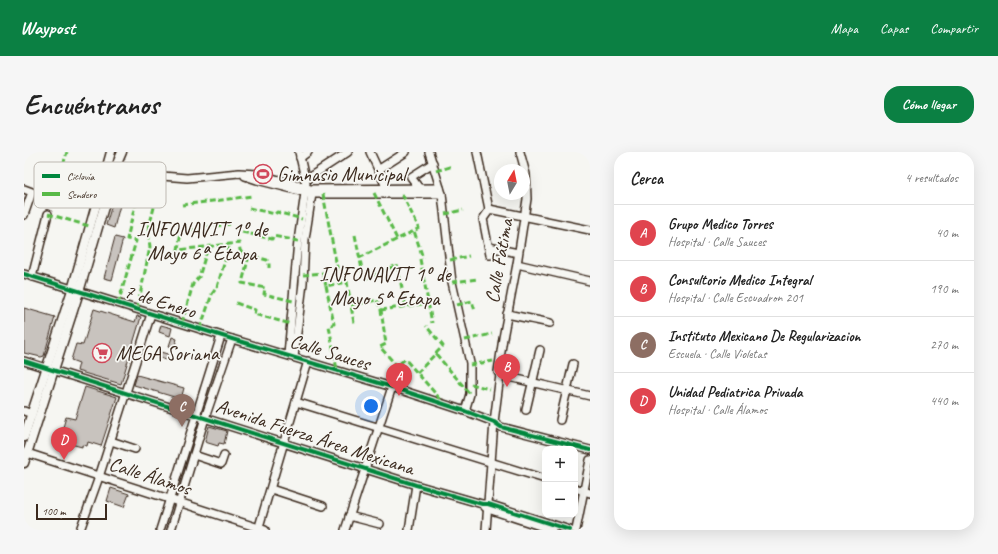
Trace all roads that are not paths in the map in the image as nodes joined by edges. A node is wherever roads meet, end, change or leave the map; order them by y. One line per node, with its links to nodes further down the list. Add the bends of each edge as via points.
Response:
1 (111, 152): 11 (main road)
2 (122, 152): 12 (main road)
3 (308, 152): 10 (street)
4 (348, 152): 16 (street)
5 (370, 152): 14 (street)
6 (406, 152): 14 (street)
7 (429, 152): 13 (street)
8 (477, 152): 24 (street)
9 (520, 152): 27 (street, Calle Fátima, via 526,174 527,199)
10 (299, 155): 16 (street)
11 (108, 162)
12 (118, 162)
13 (433, 163): 17 (street, via 411,177); 20 (street)
14 (378, 170): 19 (street)
15 (166, 176): 21 (street, via 187,178 239,173 257,180)
16 (305, 180): 21 (street)
17 (419, 188): 19 (street); 20 (street)
18 (24, 189): 26 (street, via 32,192)
19 (388, 191): 20 (street); 21 (street)
20 (441, 191): 58 (street, via 452,282 470,363 470,394)
21 (309, 192): 45 (street, via 298,241)
22 (95, 208): 28 (main road)
23 (104, 208): 29 (main road)
24 (489, 209): 27 (street); 31 (street, via 483,219)
25 (48, 214): 36 (street)
26 (24, 215)
27 (523, 215): 30 (street); 32 (street, Calle Fátima)
28 (89, 226): 29 (main road); 38 (main road)
29 (98, 229): 38 (main road)
30 (590, 230)
31 (489, 247): 32 (street); 33 (street)
32 (518, 253): 34 (street, Calle Fátima)
33 (490, 255)
34 (516, 264): 37 (street); 40 (street, Calle Fátima)
35 (24, 274): 36 (street)
36 (32, 277): 38 (street)
37 (590, 281)
38 (75, 291): 39 (street, 7 de Enero); 49 (main road)
39 (151, 314): 42 (street, 7 de Enero); 54 (street)
40 (506, 314): 41 (street); 50 (street, Calle Fátima, via 498,372)
41 (550, 323)
42 (221, 336): 43 (street, 7 de Enero); 60 (street)
43 (232, 340): 45 (street, Calle Sauces); 61 (street)
44 (540, 350): 51 (street)
45 (291, 356): 47 (street, Calle Sauces)
46 (24, 361): 49 (street, Avenida Fuerza Área Mexicana)
47 (308, 361): 52 (street, Calle Sauces); 56 (street)
48 (573, 364): 53 (street)
49 (50, 369): 54 (street, Avenida Fuerza Área Mexicana); 59 (main road); 70 (main road)
50 (500, 375): 51 (street); 63 (street, Calle Fátima)
51 (533, 383): 53 (street); 57 (street)
52 (392, 387): 58 (street, Calle Sauces); 64 (street)
53 (567, 390): 55 (street); 62 (street)
54 (126, 393): 60 (street, Avenida Fuerza Área Mexicana); 66 (street)
55 (590, 396)
56 (296, 402): 64 (street); 67 (street)
57 (526, 410)
58 (465, 411): 63 (street, Calle Sauces)
59 (28, 412): 65 (main road)
60 (196, 415): 61 (street, Avenida Fuerza Área Mexicana); 82 (street)
61 (205, 418): 67 (street, Avenida Fuerza Área Mexicana); 71 (street)
62 (560, 420)
63 (494, 422): 69 (street, Calle Sauces); 75 (street, Calle Fátima)
64 (378, 427): 75 (street); 76 (street)
65 (24, 437)
66 (111, 441): 68 (street); 77 (street)
67 (284, 443): 76 (street, Avenida Fuerza Área Mexicana); 80 (street)
68 (135, 449)
69 (590, 450)
70 (26, 453): 74 (main road); 77 (street, Calle Álamos)
71 (194, 455): 72 (street, via 222,464); 83 (street)
72 (224, 455)
73 (590, 460): 81 (street)
74 (24, 463)
75 (491, 463): 78 (street); 84 (street, Calle Fátima)
76 (365, 468): 79 (street, Avenida Fuerza Área Mexicana); 86 (street)
77 (99, 477): 82 (street, Calle Álamos); 89 (street)
78 (542, 478)
79 (416, 485): 84 (street, Avenida Fuerza Área Mexicana); 93 (street)
80 (270, 489): 85 (street); 88 (street)
81 (586, 492): 97 (street)
82 (169, 500): 83 (street, Calle Álamos); 90 (street)
83 (179, 503): 88 (street, Calle Álamos); 91 (street)
84 (486, 505): 94 (street, Calle Fátima); 95 (street, Avenida Fuerza Área Mexicana); 96 (street, Avenida Fuerza Área Mexicana)
85 (323, 506)
86 (349, 516): 87 (street); 92 (street)
87 (380, 524)
88 (261, 529)
89 (80, 530)
90 (160, 530)
91 (170, 530)
92 (345, 530)
93 (409, 530)
94 (486, 530)
95 (552, 530)
96 (570, 530)
97 (576, 530)

